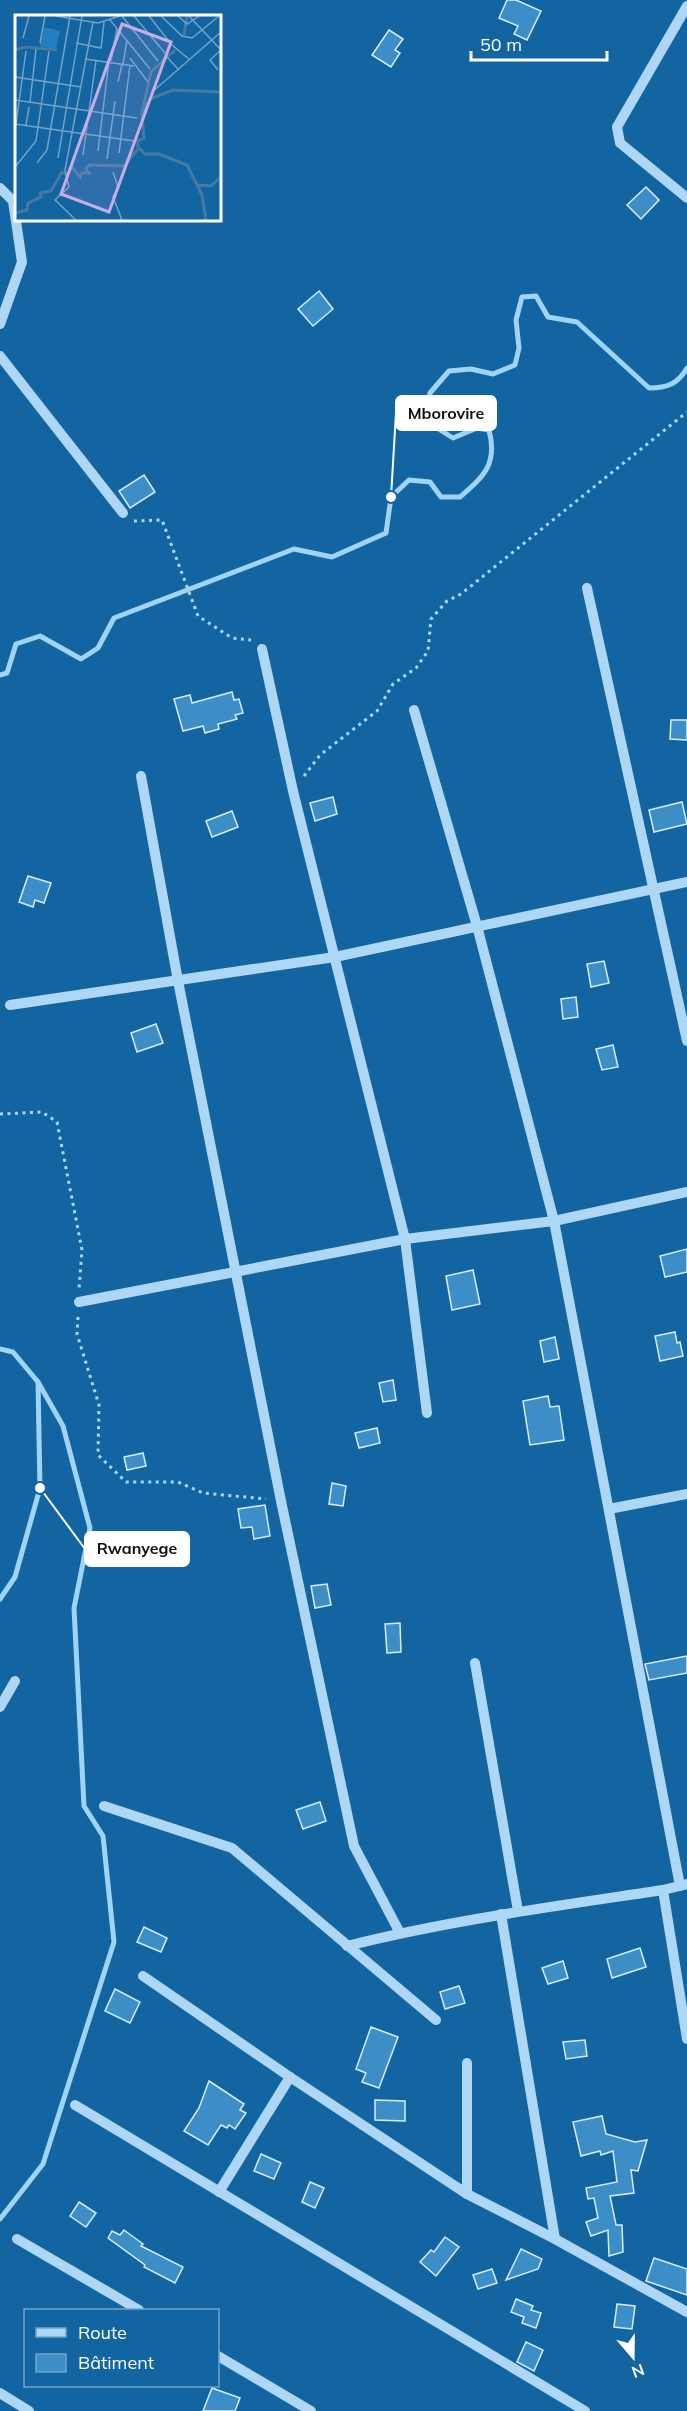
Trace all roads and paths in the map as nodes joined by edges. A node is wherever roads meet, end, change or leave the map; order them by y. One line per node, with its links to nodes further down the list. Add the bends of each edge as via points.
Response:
1 (687, 6): 3 (street, via 617,128 620,143)
2 (0, 188): 4 (street, via 13,201)
3 (687, 198)
4 (15, 215)
5 (16, 220): 6 (street, via 22,262)
6 (0, 324)
7 (0, 356): 9 (street)
8 (687, 412): 14 (path, via 461,594 447,601 431,619 429,651 416,668 393,684 377,711 320,755)
9 (123, 513): 11 (path, via 132,522 162,520 198,616 232,638 253,640)
10 (587, 588): 16 (street)
11 (261, 649): 14 (street)
12 (414, 710): 17 (street)
13 (141, 776): 19 (street)
14 (293, 791): 18 (street)
15 (687, 882): 16 (street)
16 (655, 888): 17 (street); 21 (street)
17 (477, 926): 18 (street); 24 (street)
18 (335, 957): 19 (street); 25 (street)
19 (178, 981): 20 (street); 26 (street)
20 (10, 1005)
21 (687, 1041)
22 (0, 1114): 27 (path, via 42,1112 57,1122 82,1250)
23 (687, 1192): 24 (street)
24 (554, 1221): 25 (street); 31 (street)
25 (405, 1239): 26 (street); 28 (street)
26 (236, 1271): 27 (street); 30 (street)
27 (79, 1302): 30 (path, via 77,1334 99,1405 98,1455 126,1482 178,1482 203,1493)
28 (427, 1413)
29 (687, 1494): 31 (street)
30 (281, 1501): 40 (street, via 354,1846)
31 (609, 1509): 36 (street)
32 (475, 1664): 38 (street)
33 (15, 1681): 34 (street)
34 (0, 1707)
35 (104, 1806): 41 (street, via 232,1848)
36 (683, 1885): 37 (street)
37 (663, 1890): 38 (street); 44 (street)
38 (518, 1911): 39 (street)
39 (501, 1914): 40 (street); 51 (street)
40 (400, 1932): 41 (street)
41 (347, 1946): 43 (street)
42 (143, 1976): 46 (street)
43 (436, 2020)
44 (687, 2039)
45 (467, 2062): 49 (street)
46 (290, 2077): 48 (street); 49 (street)
47 (75, 2105): 48 (street)
48 (219, 2192): 58 (street)
49 (467, 2194): 51 (street)
50 (17, 2239): 52 (street)
51 (555, 2239): 53 (street)
52 (137, 2309)
53 (687, 2312)
54 (219, 2357): 57 (street)
55 (0, 2393): 56 (street)
56 (29, 2411)
57 (311, 2411)
58 (585, 2411)

